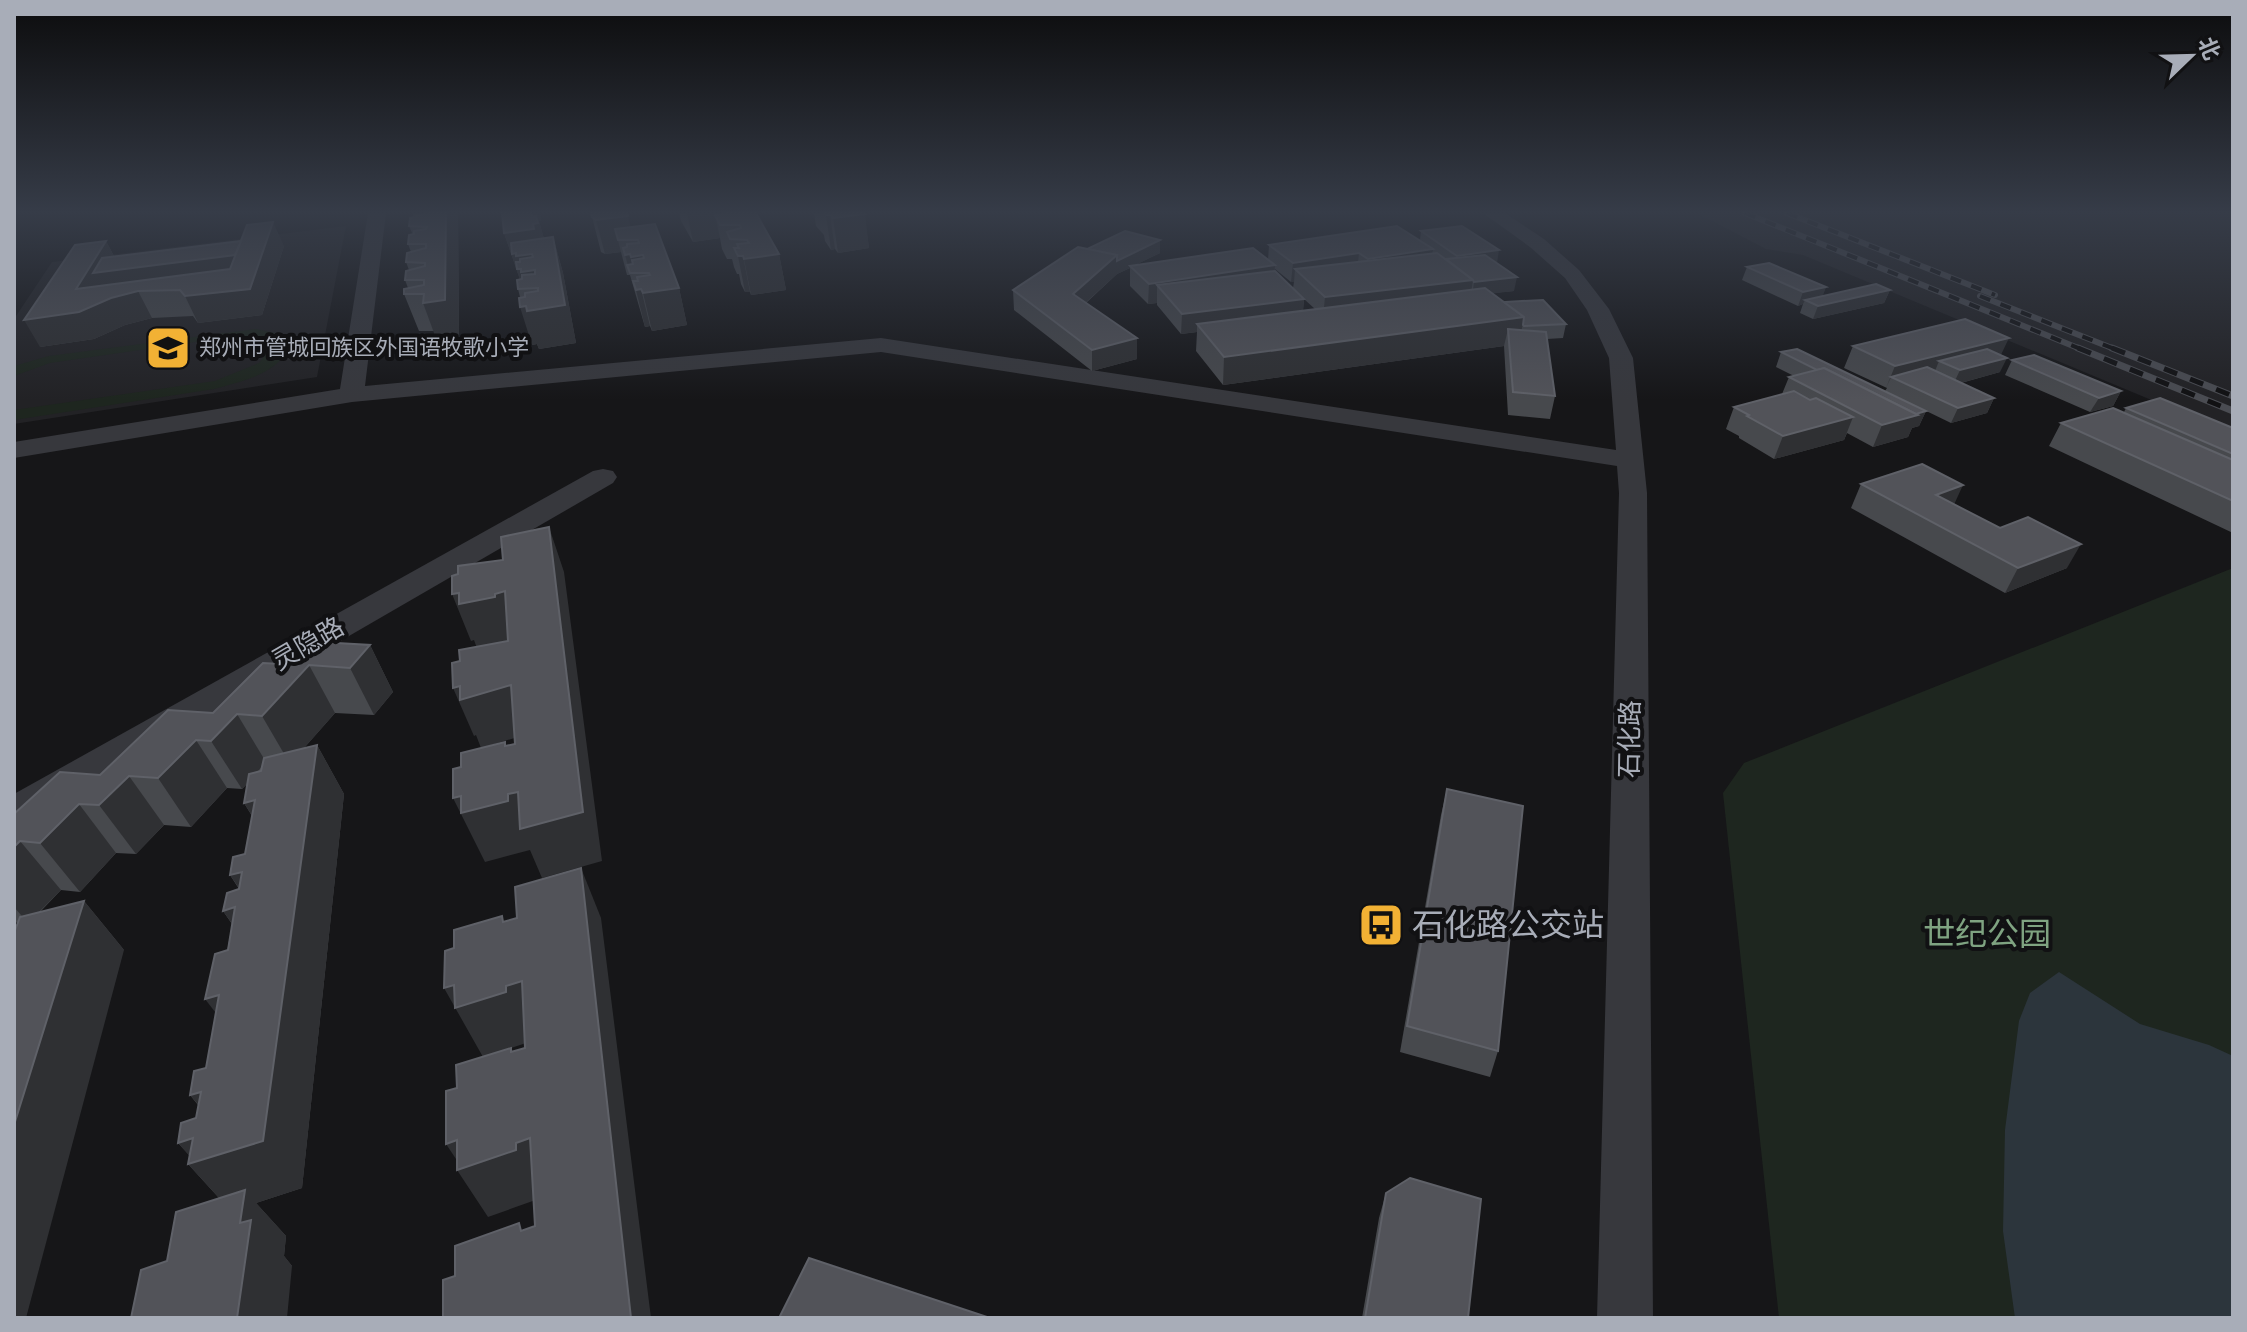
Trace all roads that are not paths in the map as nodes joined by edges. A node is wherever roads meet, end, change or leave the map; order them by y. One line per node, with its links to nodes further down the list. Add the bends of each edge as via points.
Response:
1 (368, 275): 3 (street)
2 (1569, 275): 5 (street, 石化路, via 1598,309 1621,358)
3 (352, 395): 4 (street); 5 (street, via 881,345)
4 (14, 450)
5 (1630, 460): 8 (street, 石化路)
6 (603, 477): 7 (street, 灵隐路)
7 (14, 812)
8 (1625, 1318)

